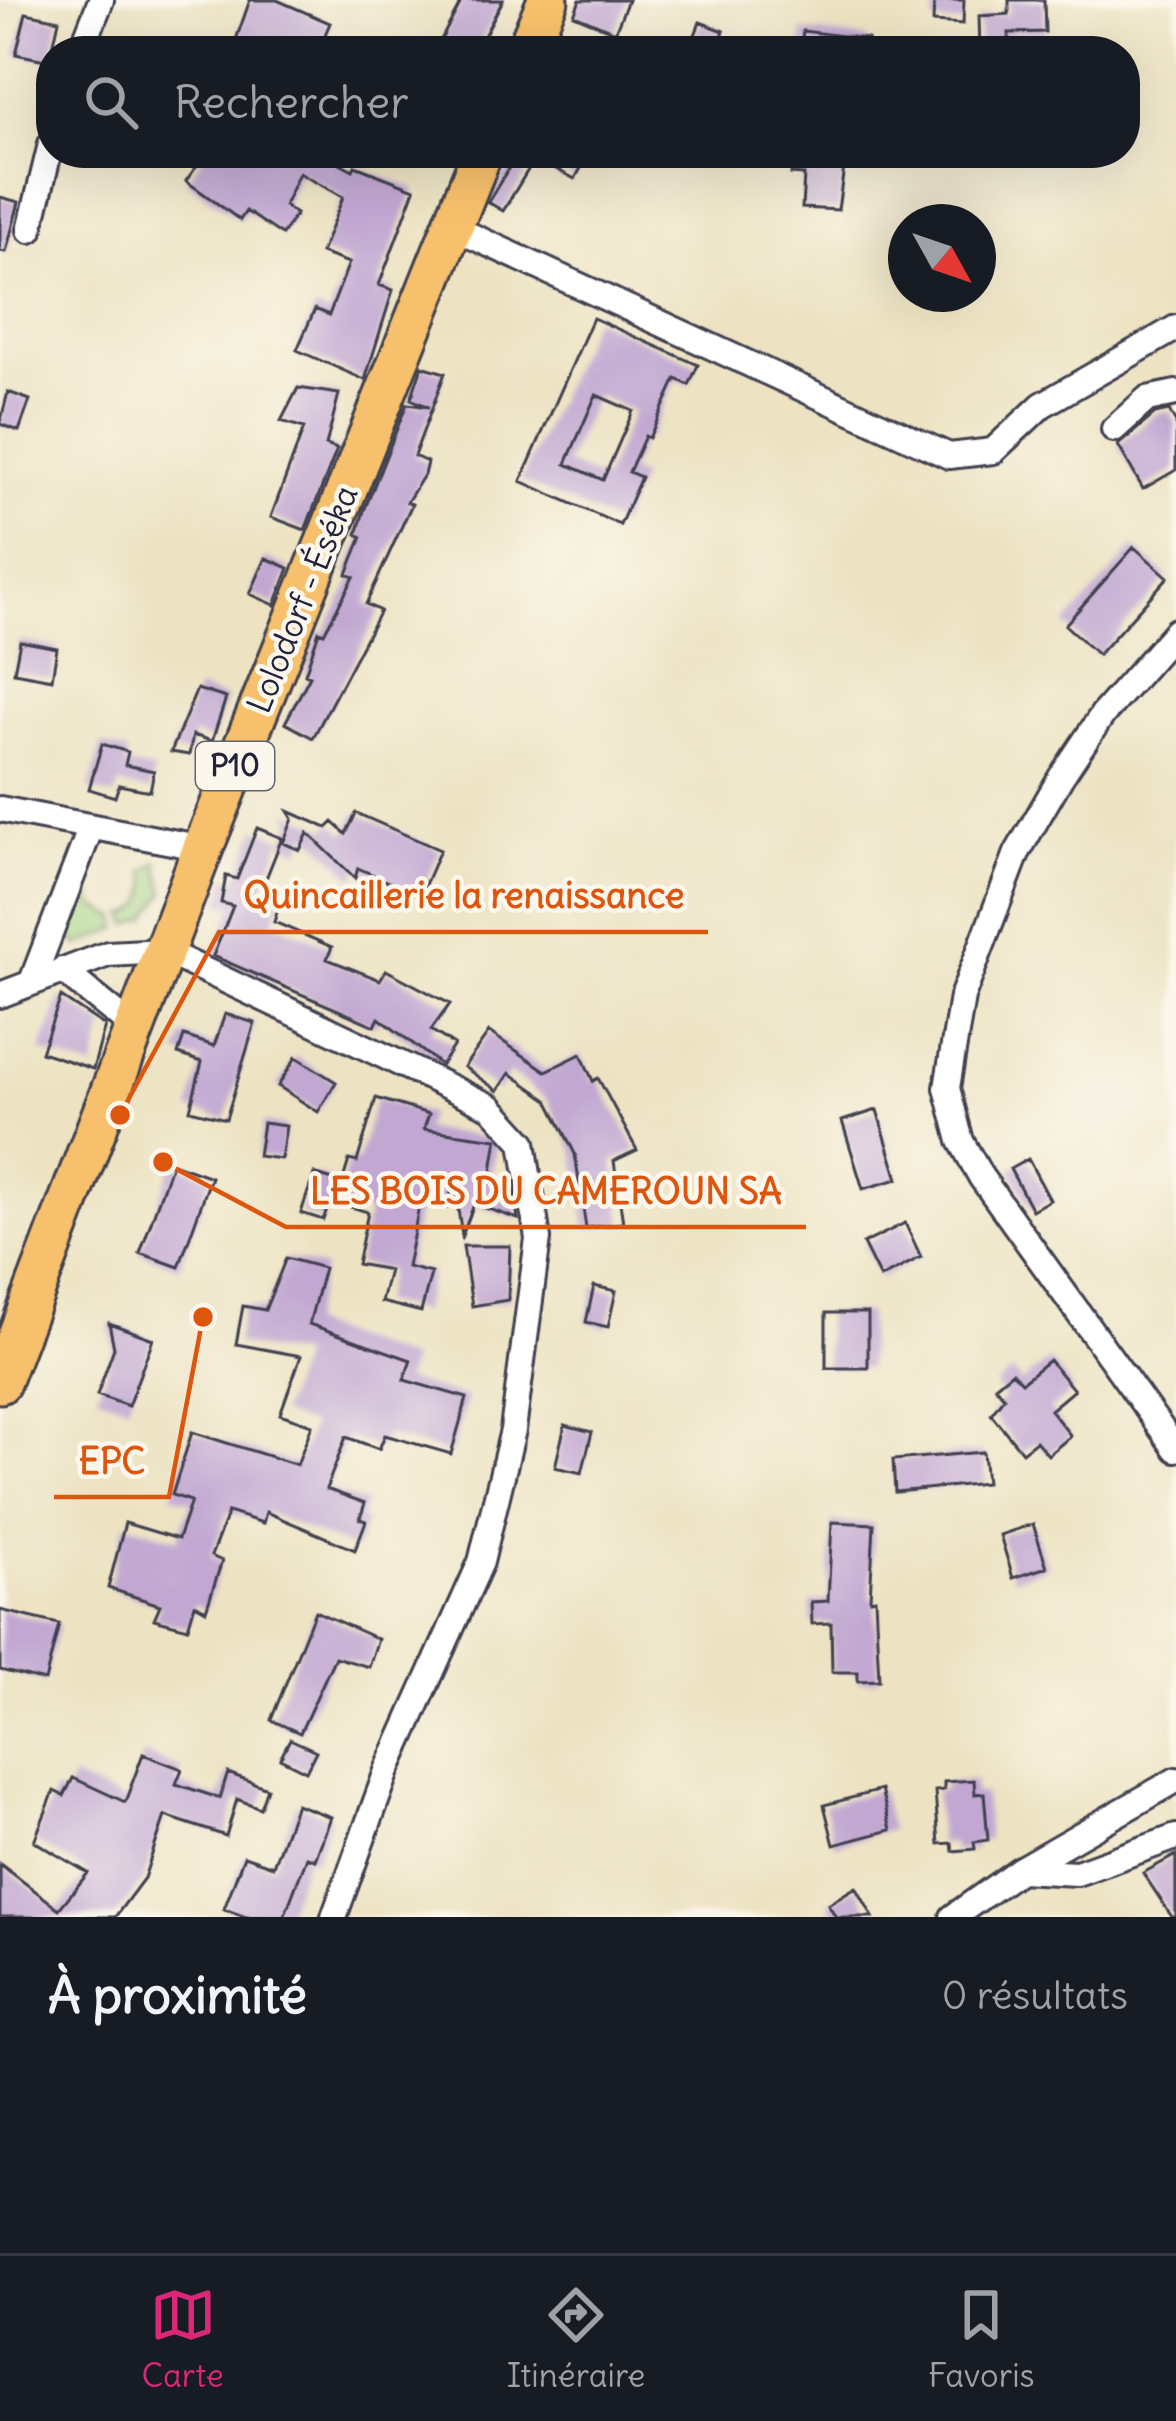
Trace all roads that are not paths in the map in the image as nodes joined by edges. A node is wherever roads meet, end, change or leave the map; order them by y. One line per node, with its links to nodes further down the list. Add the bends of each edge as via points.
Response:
1 (101, 0): 3 (street)
2 (548, 0): 4 (main road)
3 (87, 36)
4 (532, 36)
5 (45, 168): 8 (street)
6 (475, 168): 7 (main road, Lolodorf - Éséka / P10)
7 (450, 226): 9 (street, via 949,457 993,451 1042,405); 15 (main road, Lolodorf - Éséka / P10)
8 (30, 230)
9 (1176, 328)
10 (1176, 393): 11 (street, via 1147,399)
11 (1114, 429)
12 (1176, 631): 22 (street, via 1103,714 1017,853 962,998 947,1088 981,1177)
13 (0, 809): 14 (street)
14 (91, 827): 15 (street); 18 (street)
15 (202, 848): 16 (main road, Lolodorf - Éséka / P10)
16 (164, 951): 17 (street, via 134,950); 20 (main road, Lolodorf - Éséka / P10); 26 (street, via 490,1106 523,1142 529,1168 538,1240 533,1304 481,1562 387,1771)
17 (62, 970): 18 (street); 20 (street)
18 (32, 981): 19 (street)
19 (0, 995)
20 (135, 1029): 21 (main road, Lolodorf - Éséka / P10)
21 (0, 1383)
22 (1176, 1449)
23 (1176, 1780): 25 (street)
24 (1176, 1837): 25 (street, via 1077,1873)
25 (1019, 1870): 27 (street)
26 (334, 1917)
27 (953, 1917)

